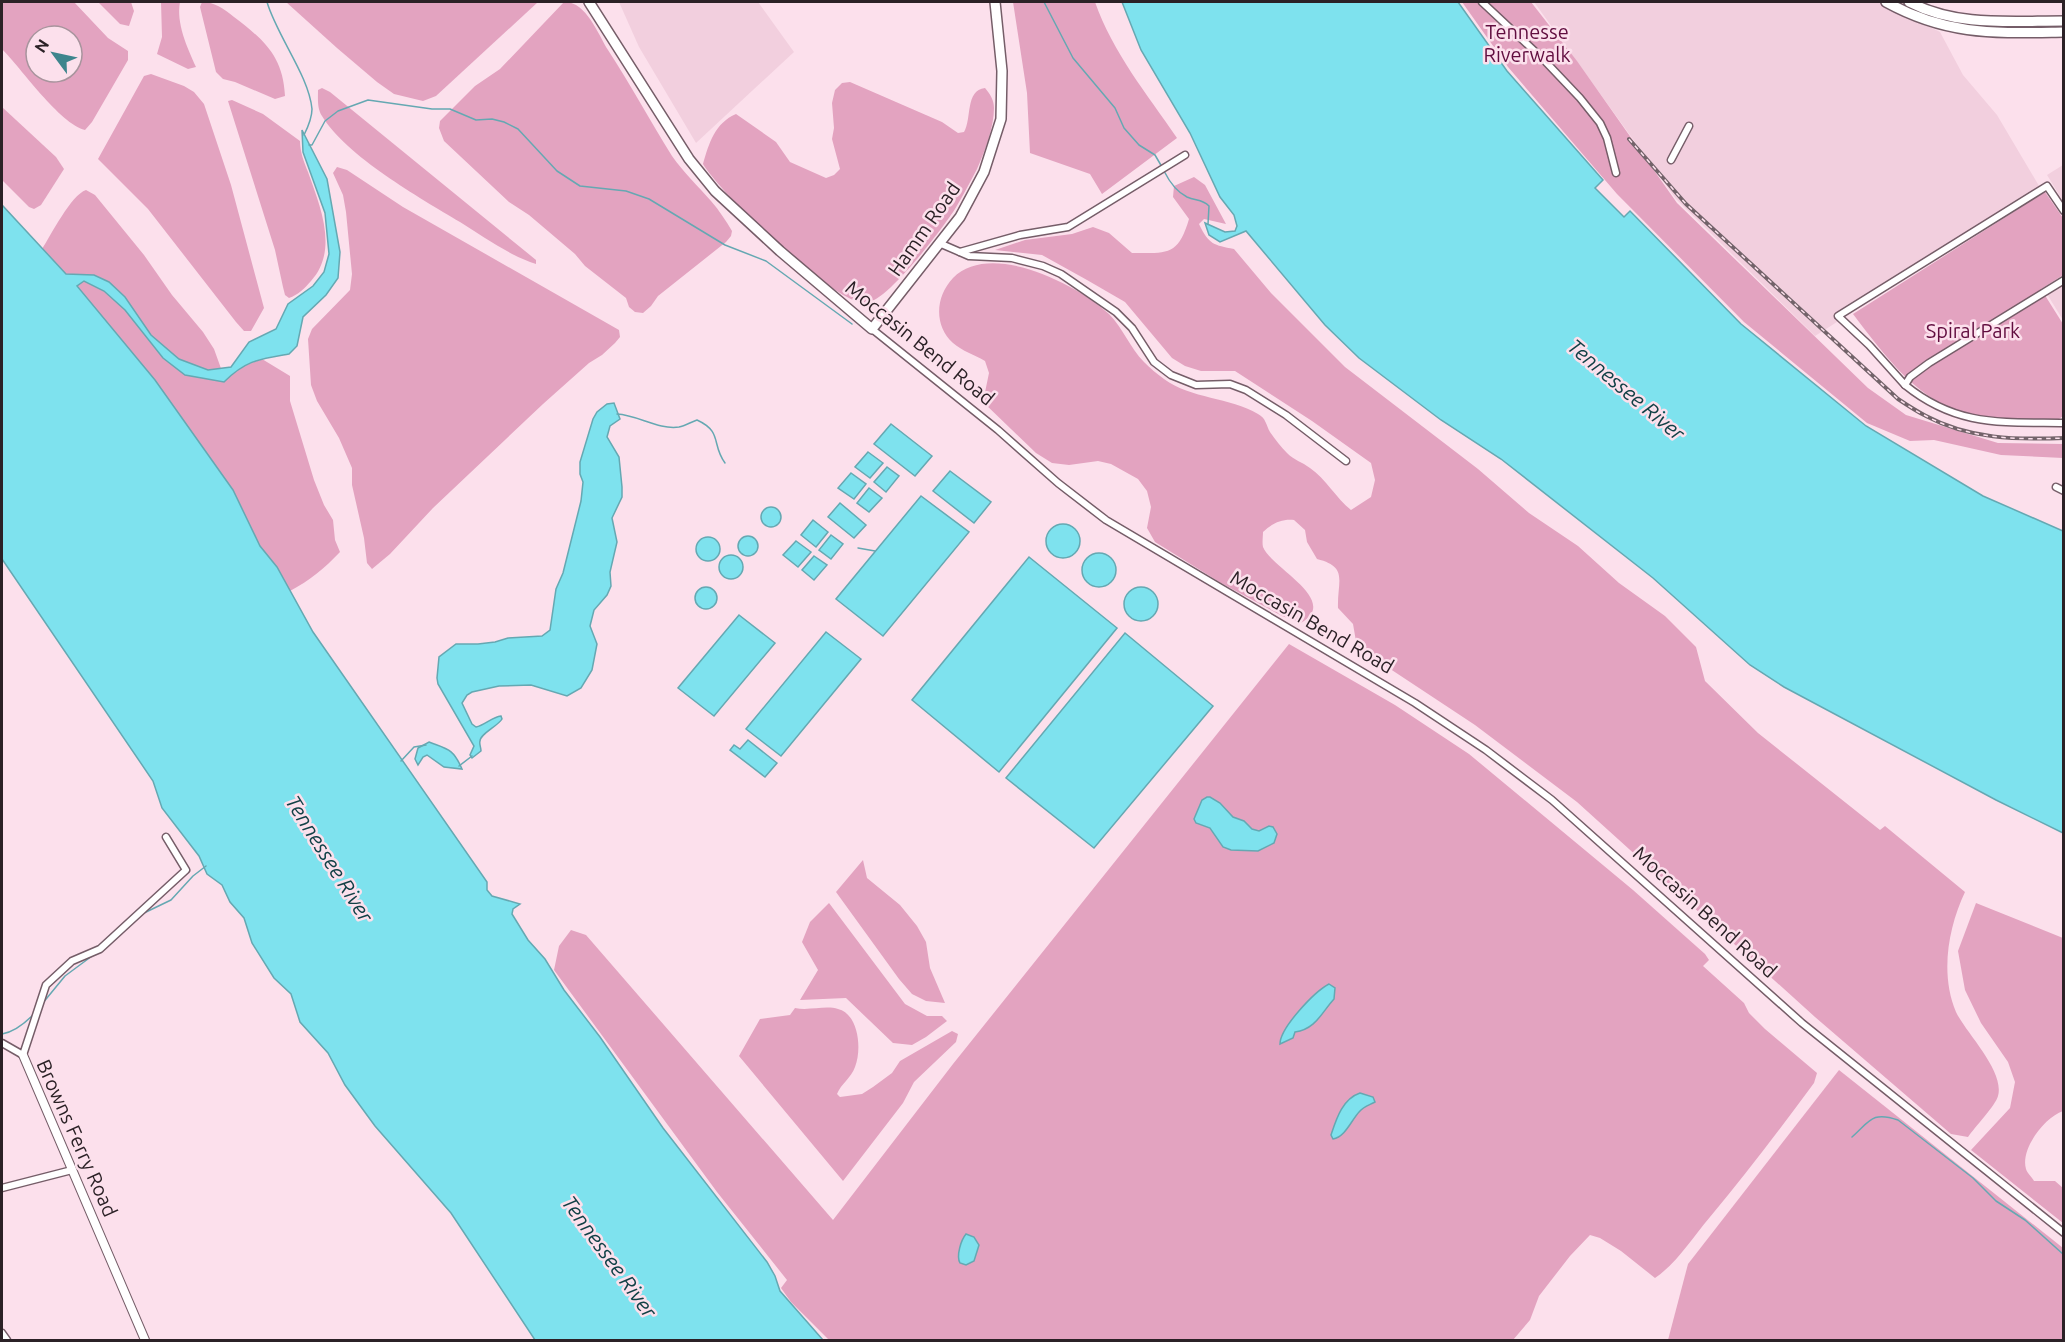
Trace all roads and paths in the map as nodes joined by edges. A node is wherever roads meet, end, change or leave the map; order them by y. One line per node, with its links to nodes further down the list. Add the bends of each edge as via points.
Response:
1 (589, 2): 16 (main road, Moccasin Bend Road, via 689,159 715,191)
2 (995, 2): 13 (main road, Hamm Road, via 1002,71 1001,119 984,172 960,217)
3 (1482, 2): 11 (street, via 1543,59 1600,123)
4 (1886, 2): 7 (main road, via 1910,15 1954,28 1996,33)
5 (1909, 2): 6 (main road, via 1935,13 1982,22)
6 (2064, 21)
7 (2064, 32)
8 (1689, 126): 10 (street)
9 (1185, 155): 14 (street, via 1068,227)
10 (1671, 160)
11 (1616, 174)
12 (2064, 211): 17 (street, via 2047,186 1838,316)
13 (939, 243): 14 (street); 16 (main road, Hamm Road)
14 (959, 252): 19 (street, via 1029,261 1061,274 1116,312 1132,328 1154,362 1171,375 1196,385 1230,384 1246,390)
15 (2064, 280): 17 (street, via 1929,363)
16 (872, 329): 27 (street, Moccasin Bend Road, via 1106,520 1415,703 1494,756 1552,800 1802,1023)
17 (1905, 385): 18 (street, via 1928,401 1969,418)
18 (2064, 423)
19 (1346, 461)
20 (2056, 487): 21 (street)
21 (2064, 491)
22 (166, 837): 24 (street, Browns Ferry Road, via 186,870 100,949 72,961 46,985)
23 (2, 1043): 24 (street)
24 (22, 1055): 25 (street, Browns Ferry Road)
25 (72, 1170): 26 (street); 30 (street, Browns Ferry Road)
26 (2, 1188)
27 (2064, 1233)
28 (2, 1333): 29 (street)
29 (6, 1341)
30 (145, 1341)

